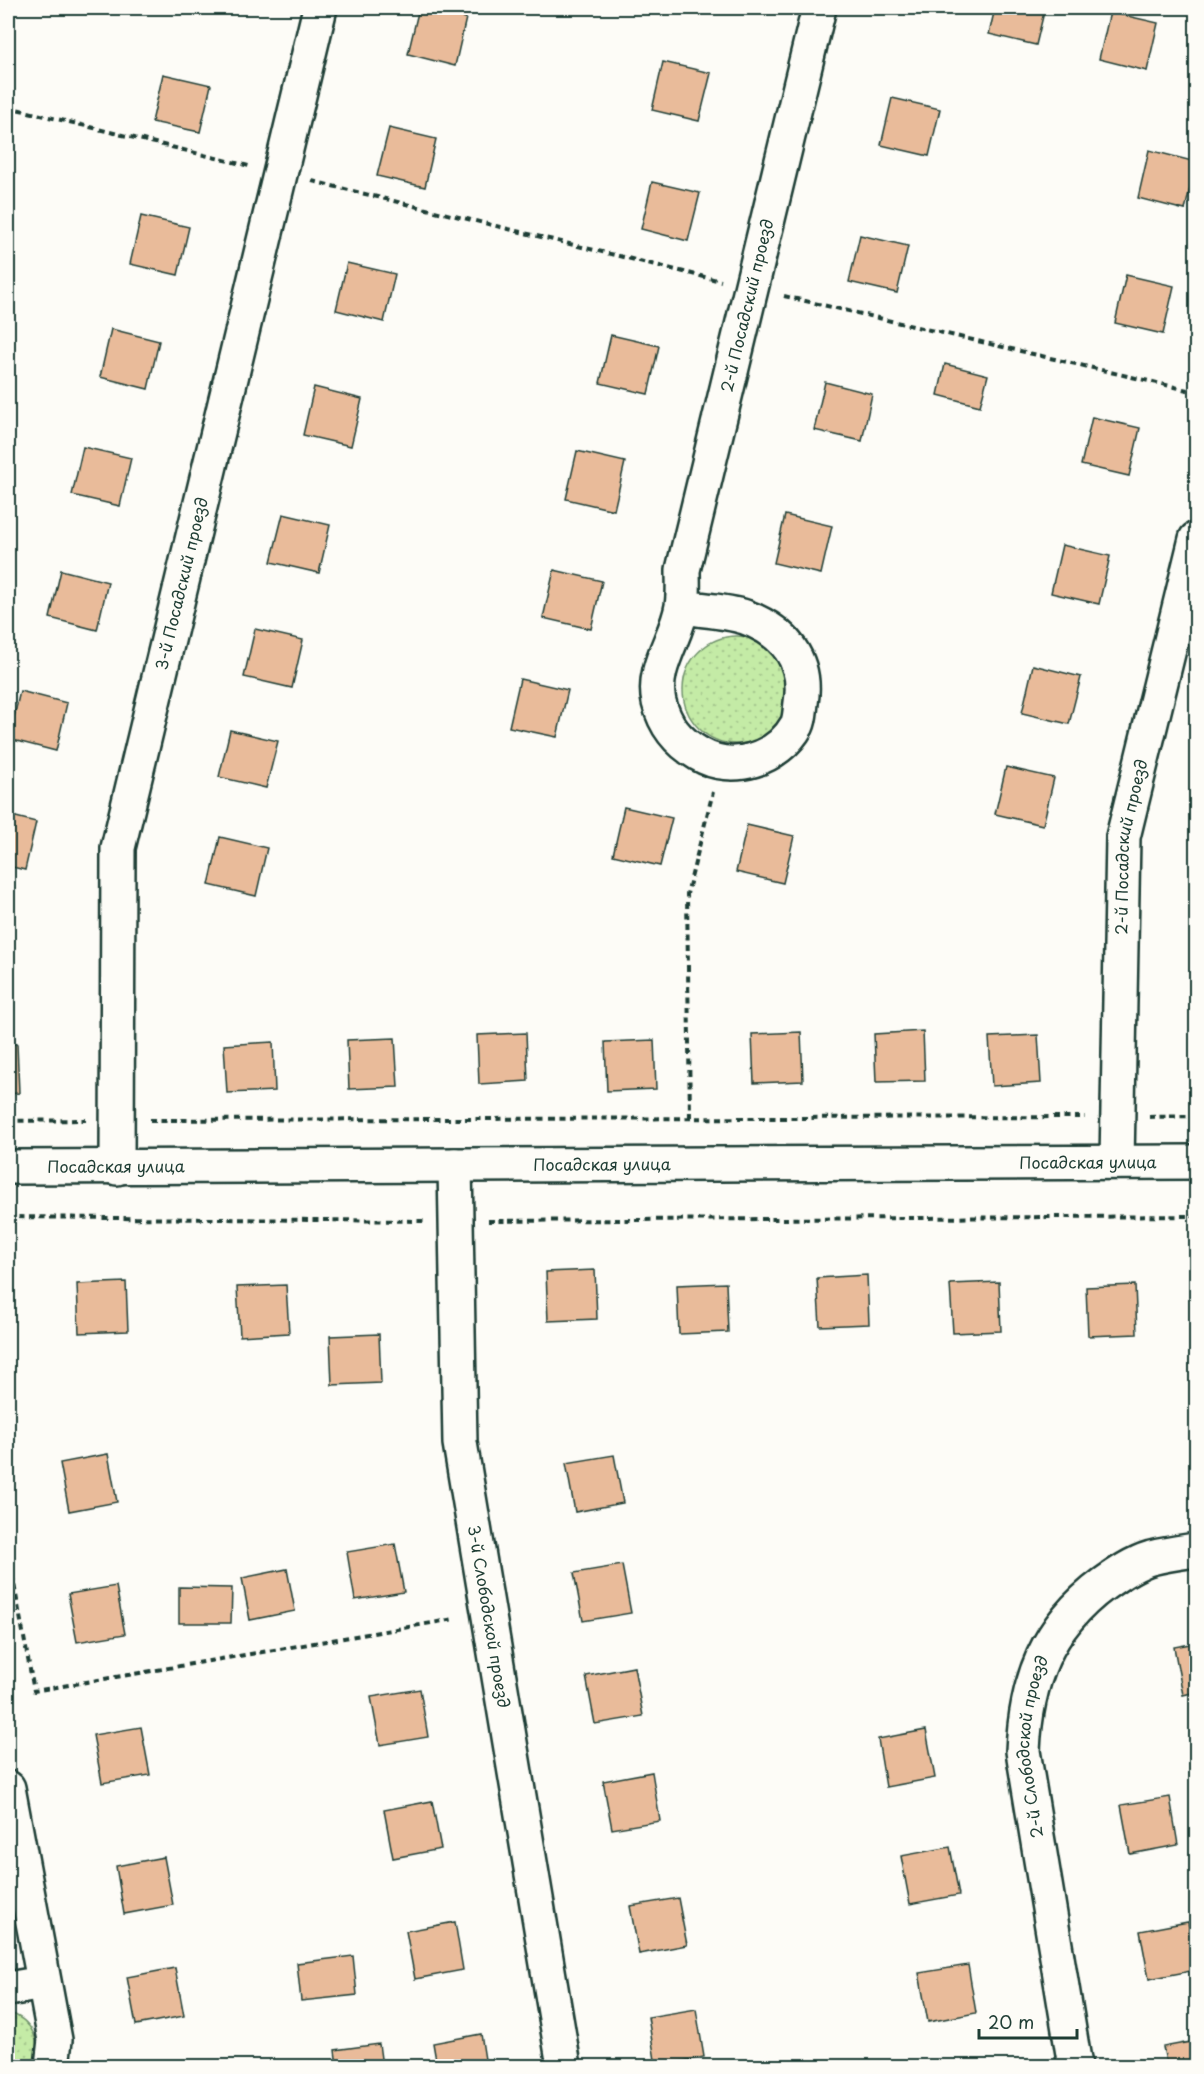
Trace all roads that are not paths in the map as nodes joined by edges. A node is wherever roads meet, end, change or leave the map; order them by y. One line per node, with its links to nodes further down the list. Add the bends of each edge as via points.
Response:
1 (320, 8): 9 (street, 3-й Посадский проезд, via 118,849)
2 (819, 8): 4 (street, 2-й Посадский проезд, via 683,570)
3 (1197, 539): 5 (street, 2-й Посадский проезд, via 1123,837)
4 (682, 607): 4 (street, 2-й Посадский проезд, via 744,617 780,635 796,658 803,689 798,724 783,744 759,760 732,763 706,758 685,746 667,726 658,700 659,671)
5 (1117, 1162): 6 (street, Посадская улица); 7 (street, Посадская улица)
6 (1197, 1162)
7 (455, 1165): 9 (street, Посадская улица); 15 (street, 3-й Слободской проезд, via 460,1443)
8 (8, 1167): 9 (street, Посадская улица)
9 (117, 1168)
10 (1197, 1550): 16 (street, 2-й Слободской проезд, via 1150,1558 1119,1573 1090,1594 1053,1639 1033,1681 1023,1750)
11 (8, 1788): 12 (street)
12 (43, 1983): 13 (street); 14 (street, via 55,2040)
13 (8, 1989)
14 (52, 2067)
15 (564, 2067)
16 (1075, 2067)

